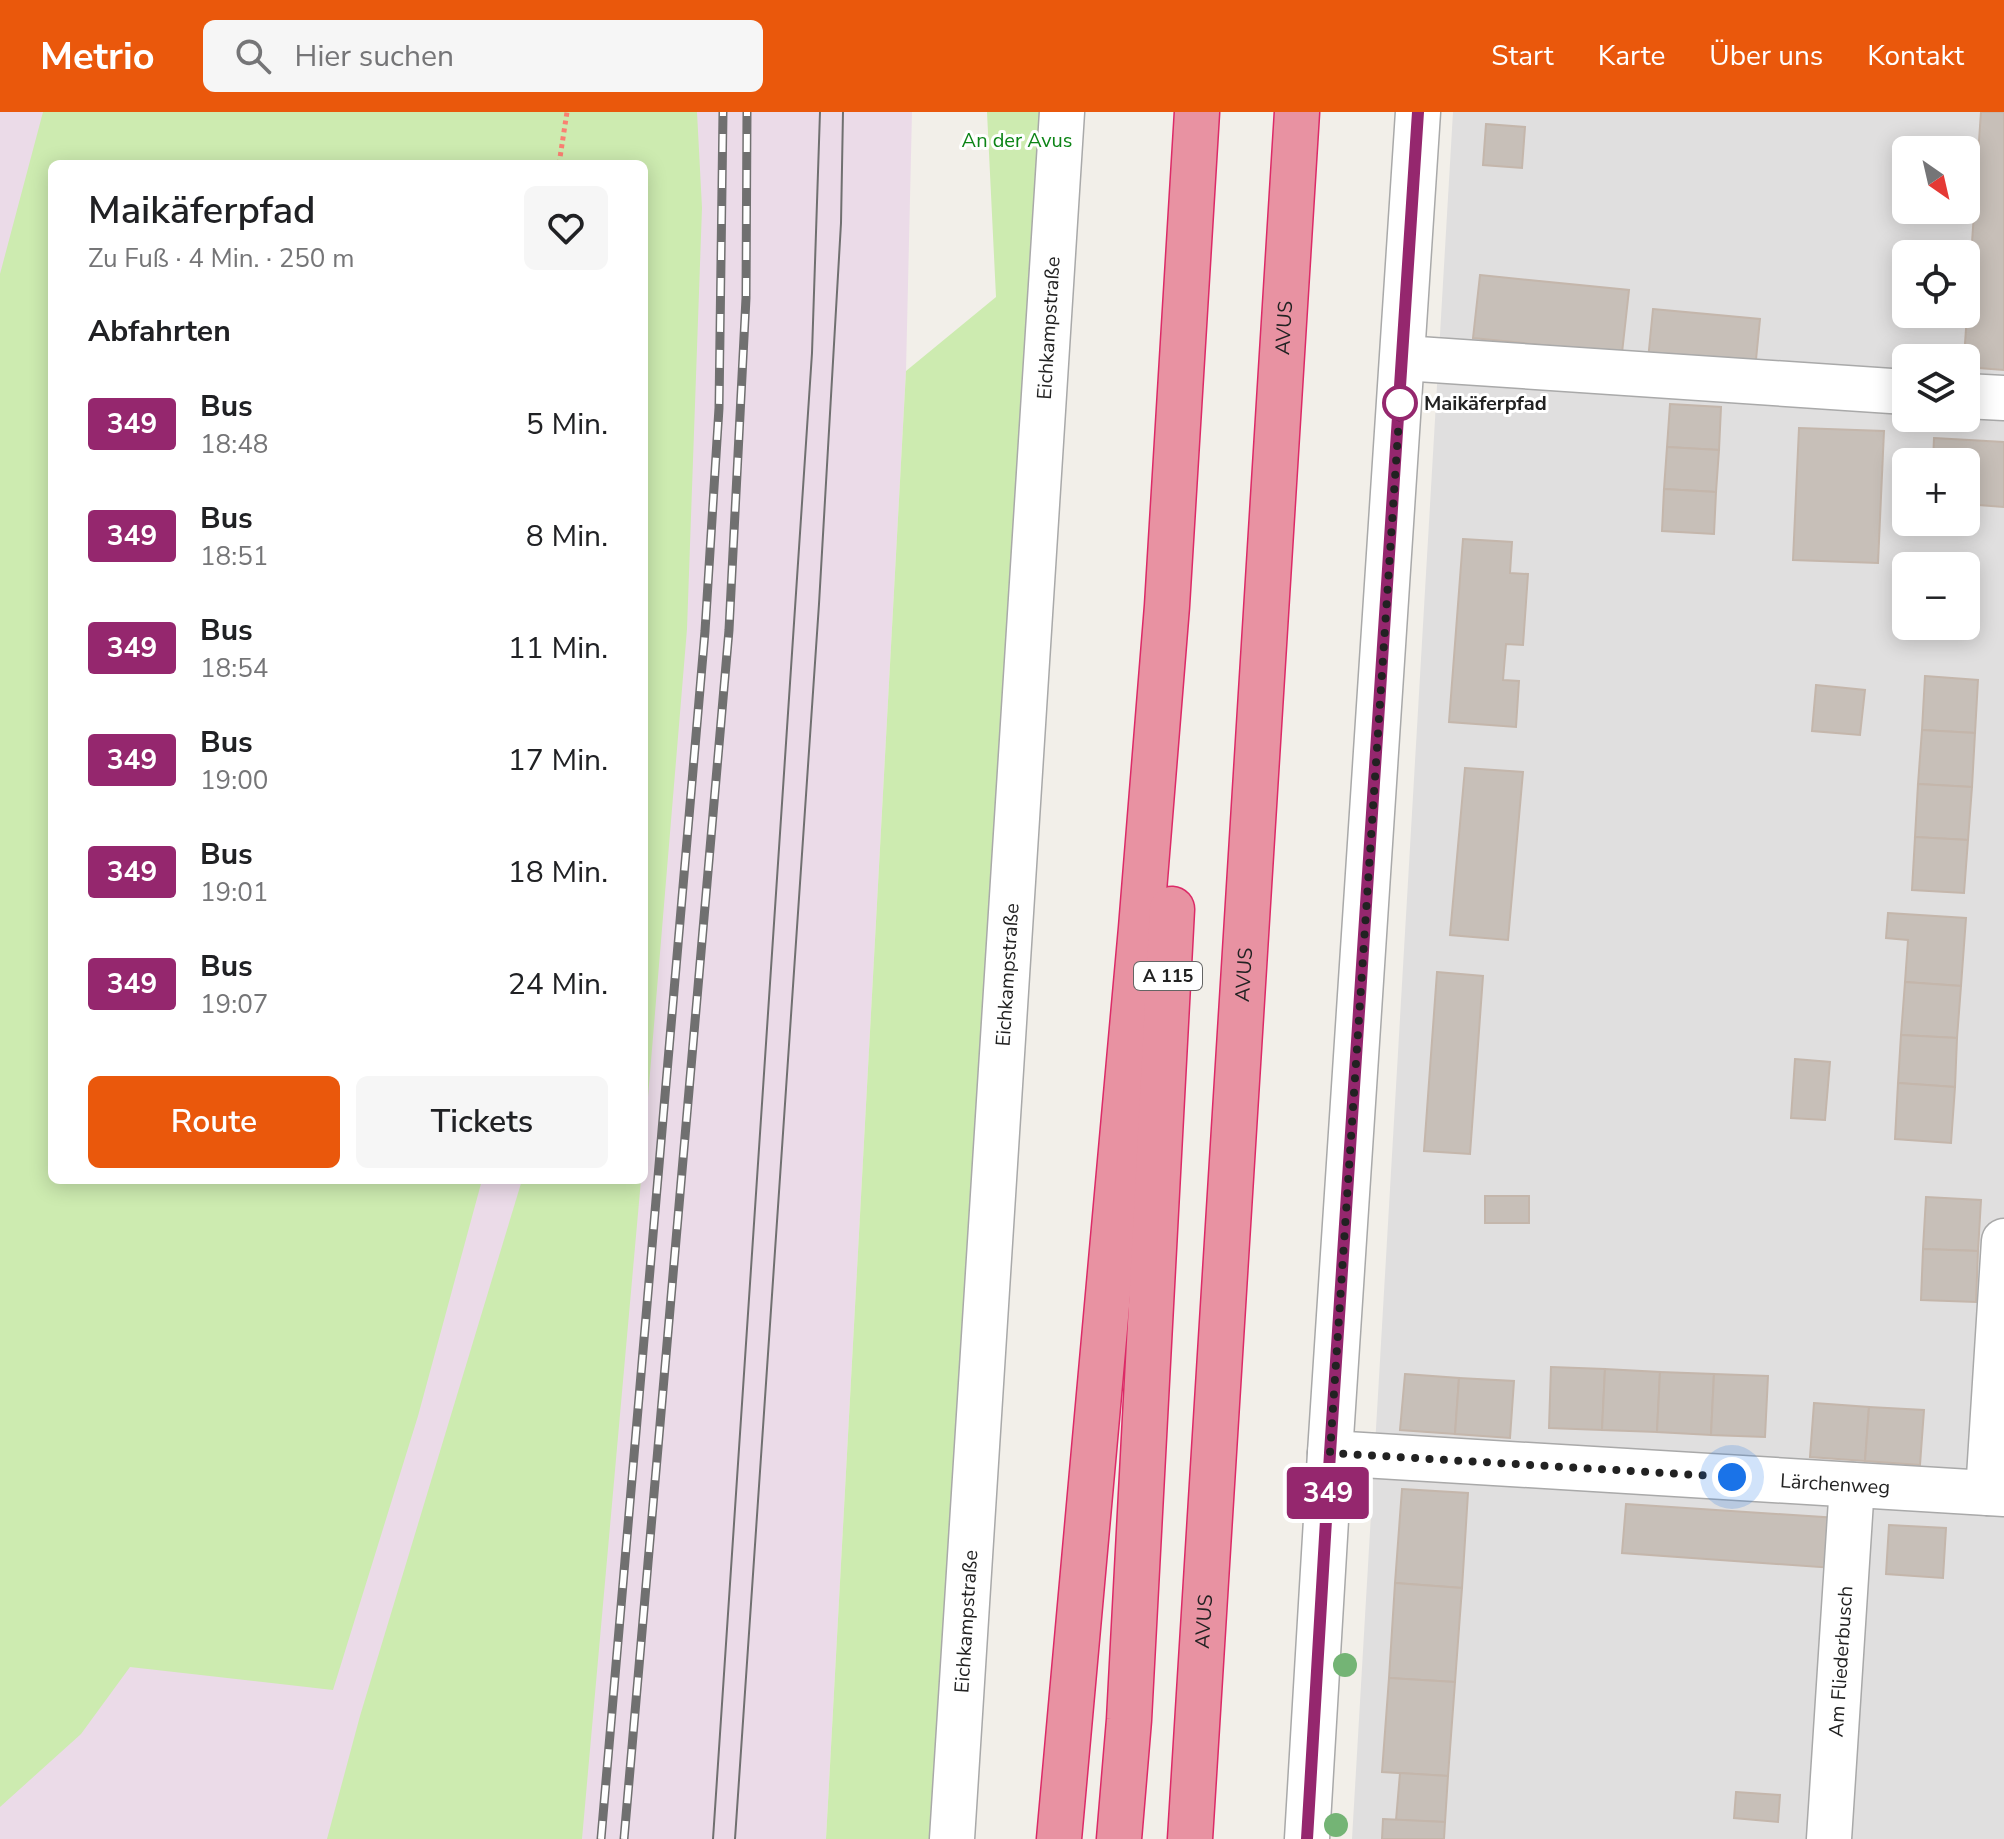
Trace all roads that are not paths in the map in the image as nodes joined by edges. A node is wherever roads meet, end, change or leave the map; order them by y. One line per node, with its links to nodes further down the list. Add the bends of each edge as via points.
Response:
1 (1062, 112): 14 (street, Eichkampstraße)
2 (1197, 112): 15 (highway, via 1165,637)
3 (1214, 112): 16 (highway, A 115)
4 (1297, 112): 17 (highway, AVUS)
5 (1418, 112): 6 (street)
6 (1403, 358): 7 (street); 11 (street)
7 (1892, 391)
8 (1980, 397): 9 (street)
9 (2004, 398)
10 (2004, 1241): 13 (street)
11 (1330, 1453): 12 (street, Lärchenweg); 18 (street)
12 (1852, 1485): 13 (street, Lärchenweg); 19 (street, Am Fliederbusch)
13 (1996, 1493)
14 (952, 1839)
15 (1059, 1839)
16 (1119, 1839)
17 (1190, 1839)
18 (1307, 1839)
19 (1829, 1839)

